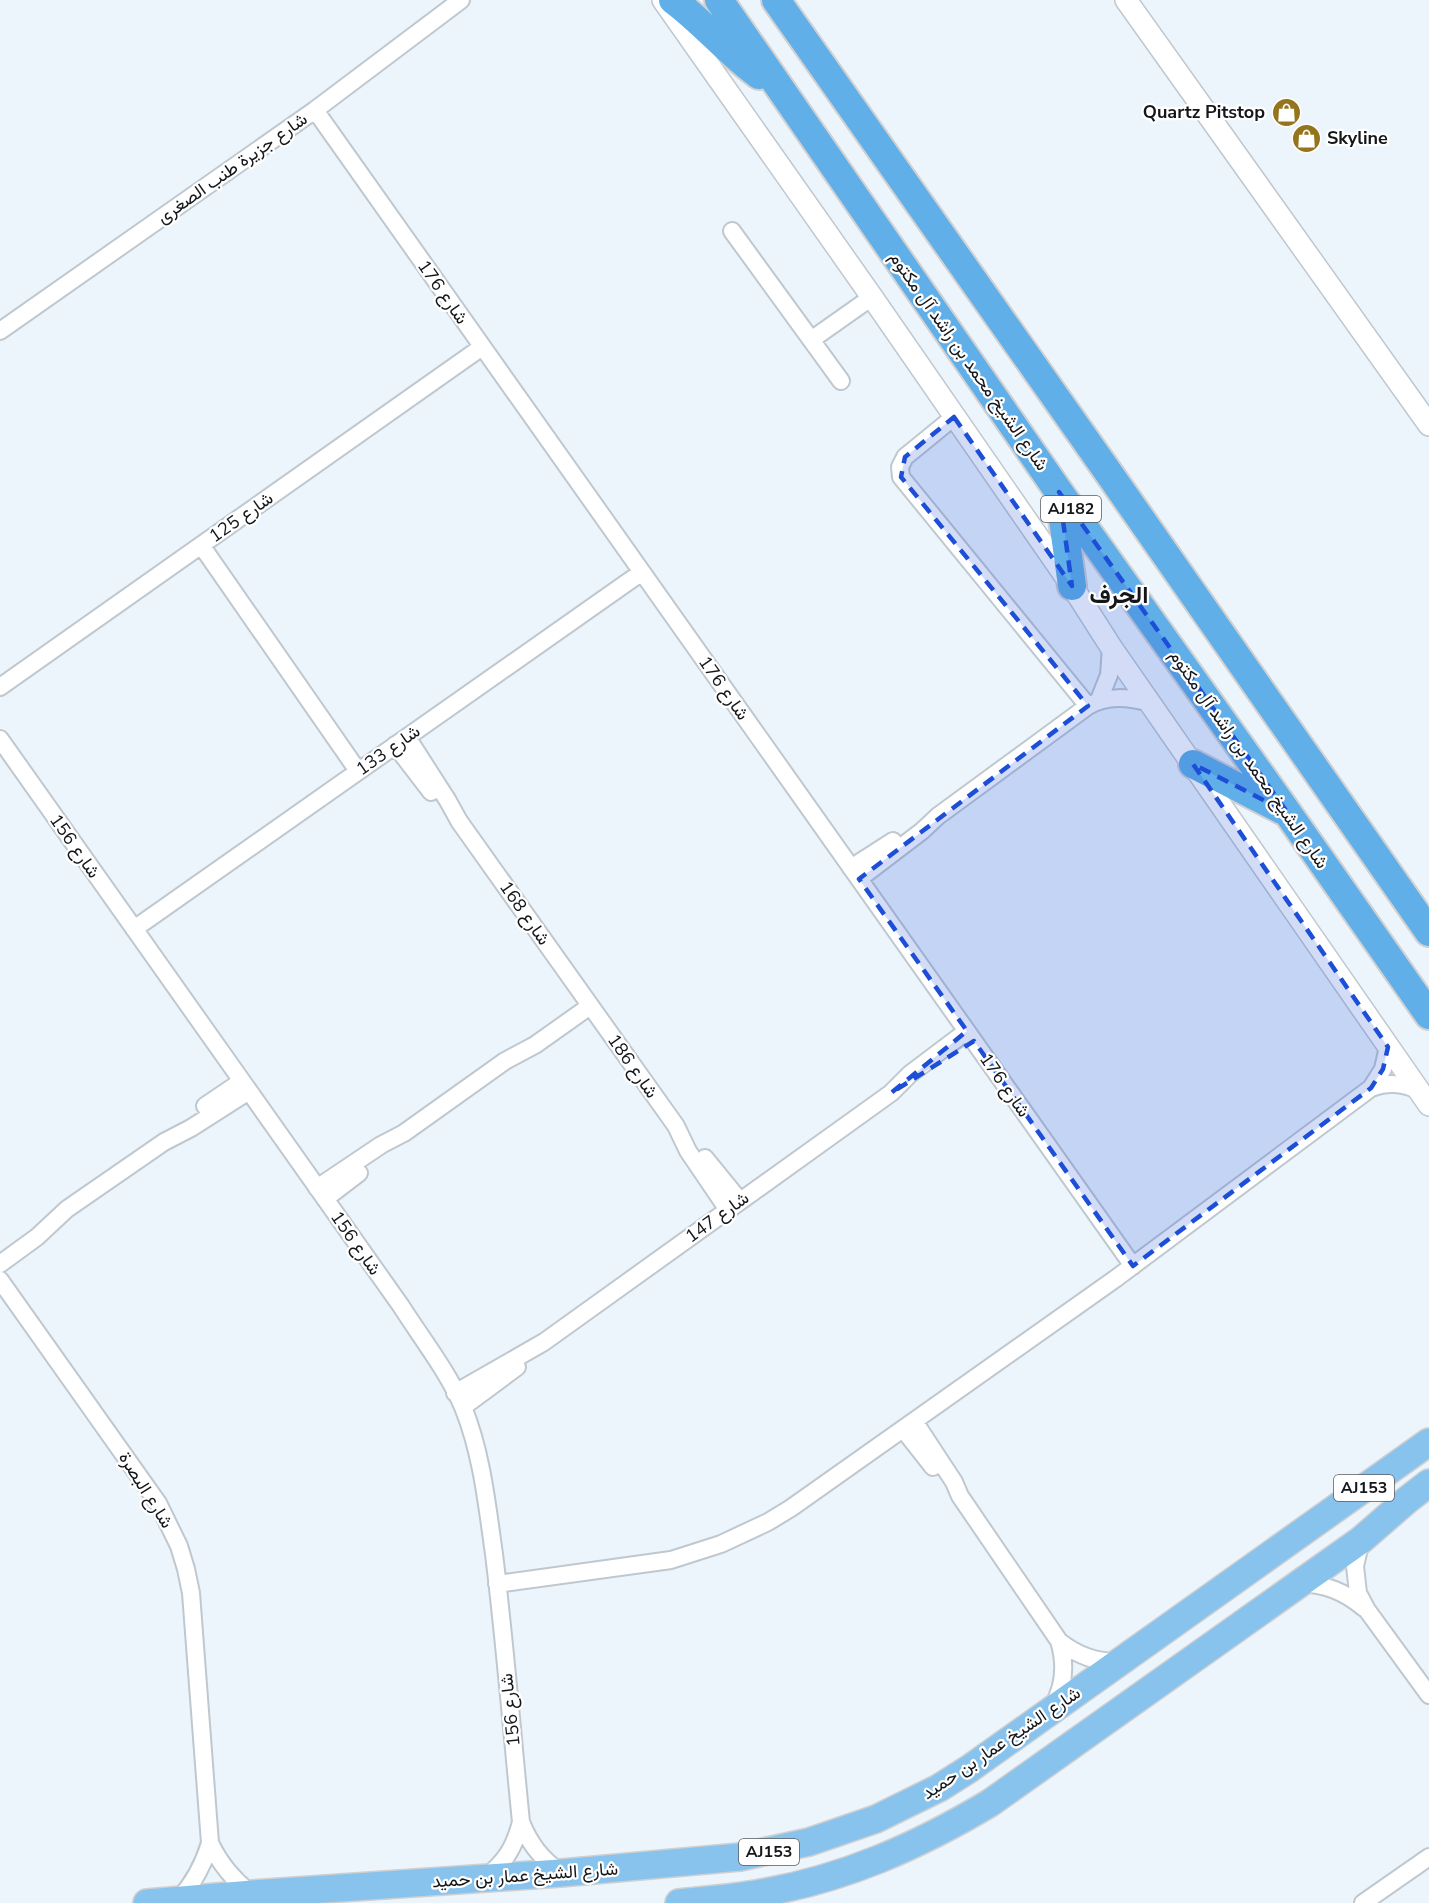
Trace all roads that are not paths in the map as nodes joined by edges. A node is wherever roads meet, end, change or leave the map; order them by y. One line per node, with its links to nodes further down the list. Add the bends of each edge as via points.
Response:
1 (461, 0): 8 (street, شارع جزيرة طنب الصغرى)
2 (663, 0): 10 (street)
3 (673, 0): 7 (highway, via 747,66)
4 (719, 0): 7 (highway, شارع الشيخ محمد بن راشد آل مكتوم / AJ182)
5 (776, 0): 32 (highway, AJ182)
6 (1126, 0): 16 (street)
7 (781, 88): 17 (highway, شارع الشيخ محمد بن راشد آل مكتوم / AJ182)
8 (315, 111): 11 (street, شارع جزيرة طنب الصغرى); 13 (street, شارع 176)
9 (732, 231): 12 (street)
10 (872, 297): 12 (street); 15 (street)
11 (0, 331)
12 (811, 340): 14 (street)
13 (482, 347): 18 (street, شارع 125); 19 (street, شارع 176)
14 (841, 381)
15 (954, 417): 20 (street); 23 (street, via 905,457 900,466 901,477)
16 (1429, 425)
17 (1059, 492): 20 (highway); 29 (highway, شارع الشيخ محمد بن راشد آل مكتوم / AJ182)
18 (201, 545): 22 (street, شارع 125); 28 (street)
19 (642, 572): 26 (street, شارع 133); 30 (street, شارع 176)
20 (1072, 586): 21 (street)
21 (1111, 647): 23 (street, via 1109,675); 24 (street)
22 (0, 687)
23 (1093, 703): 24 (street, via 1125,698); 30 (street, via 922,831)
24 (1150, 703): 27 (street)
25 (0, 739): 31 (street, شارع 156)
26 (401, 741): 28 (street, شارع 133); 33 (street, شارع 168, via 448,801)
27 (1193, 764): 29 (highway); 36 (street)
28 (358, 771): 31 (street, شارع 133)
29 (1287, 812): 34 (highway, شارع الشيخ محمد بن راشد آل مكتوم / AJ182)
30 (855, 873): 35 (street, شارع 176)
31 (134, 928): 37 (street, شارع 156)
32 (1429, 932)
33 (587, 1001): 40 (street, via 535,1045 505,1061 404,1133 384,1153); 41 (street, شارع 186, via 676,1126 688,1151)
34 (1429, 1015)
35 (970, 1036): 41 (street, شارع 147, via 915,1081 891,1093); 45 (street, شارع 176)
36 (1388, 1047): 38 (street, via 1383,1069); 39 (street)
37 (245, 1086): 40 (street, شارع 156); 42 (street, via 191,1128 164,1142)
38 (1371, 1088): 39 (street, via 1395,1083 1406,1085); 45 (street)
39 (1423, 1097)
40 (321, 1194): 47 (street, شارع 156, via 401,1306)
41 (734, 1206): 47 (street, شارع 147, via 544,1342 511,1372)
42 (67, 1209): 43 (street); 44 (street)
43 (0, 1251)
44 (0, 1263)
45 (1133, 1266): 48 (street)
46 (0, 1280): 60 (street, شارع البصرة, via 158,1503 179,1546 194,1617)
47 (459, 1400): 53 (street, شارع 156, via 483,1478)
48 (909, 1425): 53 (street, via 791,1508 721,1544 671,1560); 55 (street, via 954,1482)
49 (1429, 1442): 56 (main road, شارع الشيخ عمار بن حميد / AJ153)
50 (1429, 1483): 51 (main road, AJ153)
51 (1361, 1540): 52 (main road, AJ153); 54 (street, via 1355,1580)
52 (1299, 1583): 54 (street, via 1340,1591); 67 (main road, AJ153, via 990,1803 938,1833 827,1878 761,1893)
53 (497, 1584): 59 (street, شارع 156)
54 (1367, 1610): 57 (street)
55 (1059, 1641): 56 (street, via 1088,1658); 58 (street, via 1064,1670)
56 (1120, 1662): 58 (main road, شارع الشيخ عمار بن حميد / AJ153)
57 (1429, 1695)
58 (1051, 1711): 62 (main road, شارع الشيخ عمار بن حميد / AJ153, via 939,1788 843,1832 740,1857)
59 (521, 1822): 62 (street, شارع 156, via 536,1852); 63 (street, شارع 156, via 509,1854)
60 (210, 1843): 64 (street, شارع البصرة, via 227,1872); 65 (street, شارع البصرة, via 198,1874)
61 (1429, 1857): 68 (street)
62 (561, 1873): 63 (main road, شارع الشيخ عمار بن حميد / AJ153)
63 (485, 1878): 64 (main road, شارع الشيخ عمار بن حميد / AJ153)
64 (252, 1894): 65 (main road, شارع الشيخ عمار بن حميد / AJ153)
65 (178, 1900): 66 (main road, شارع الشيخ عمار بن حميد / AJ153)
66 (147, 1903)
67 (679, 1903)
68 (1363, 1903)

